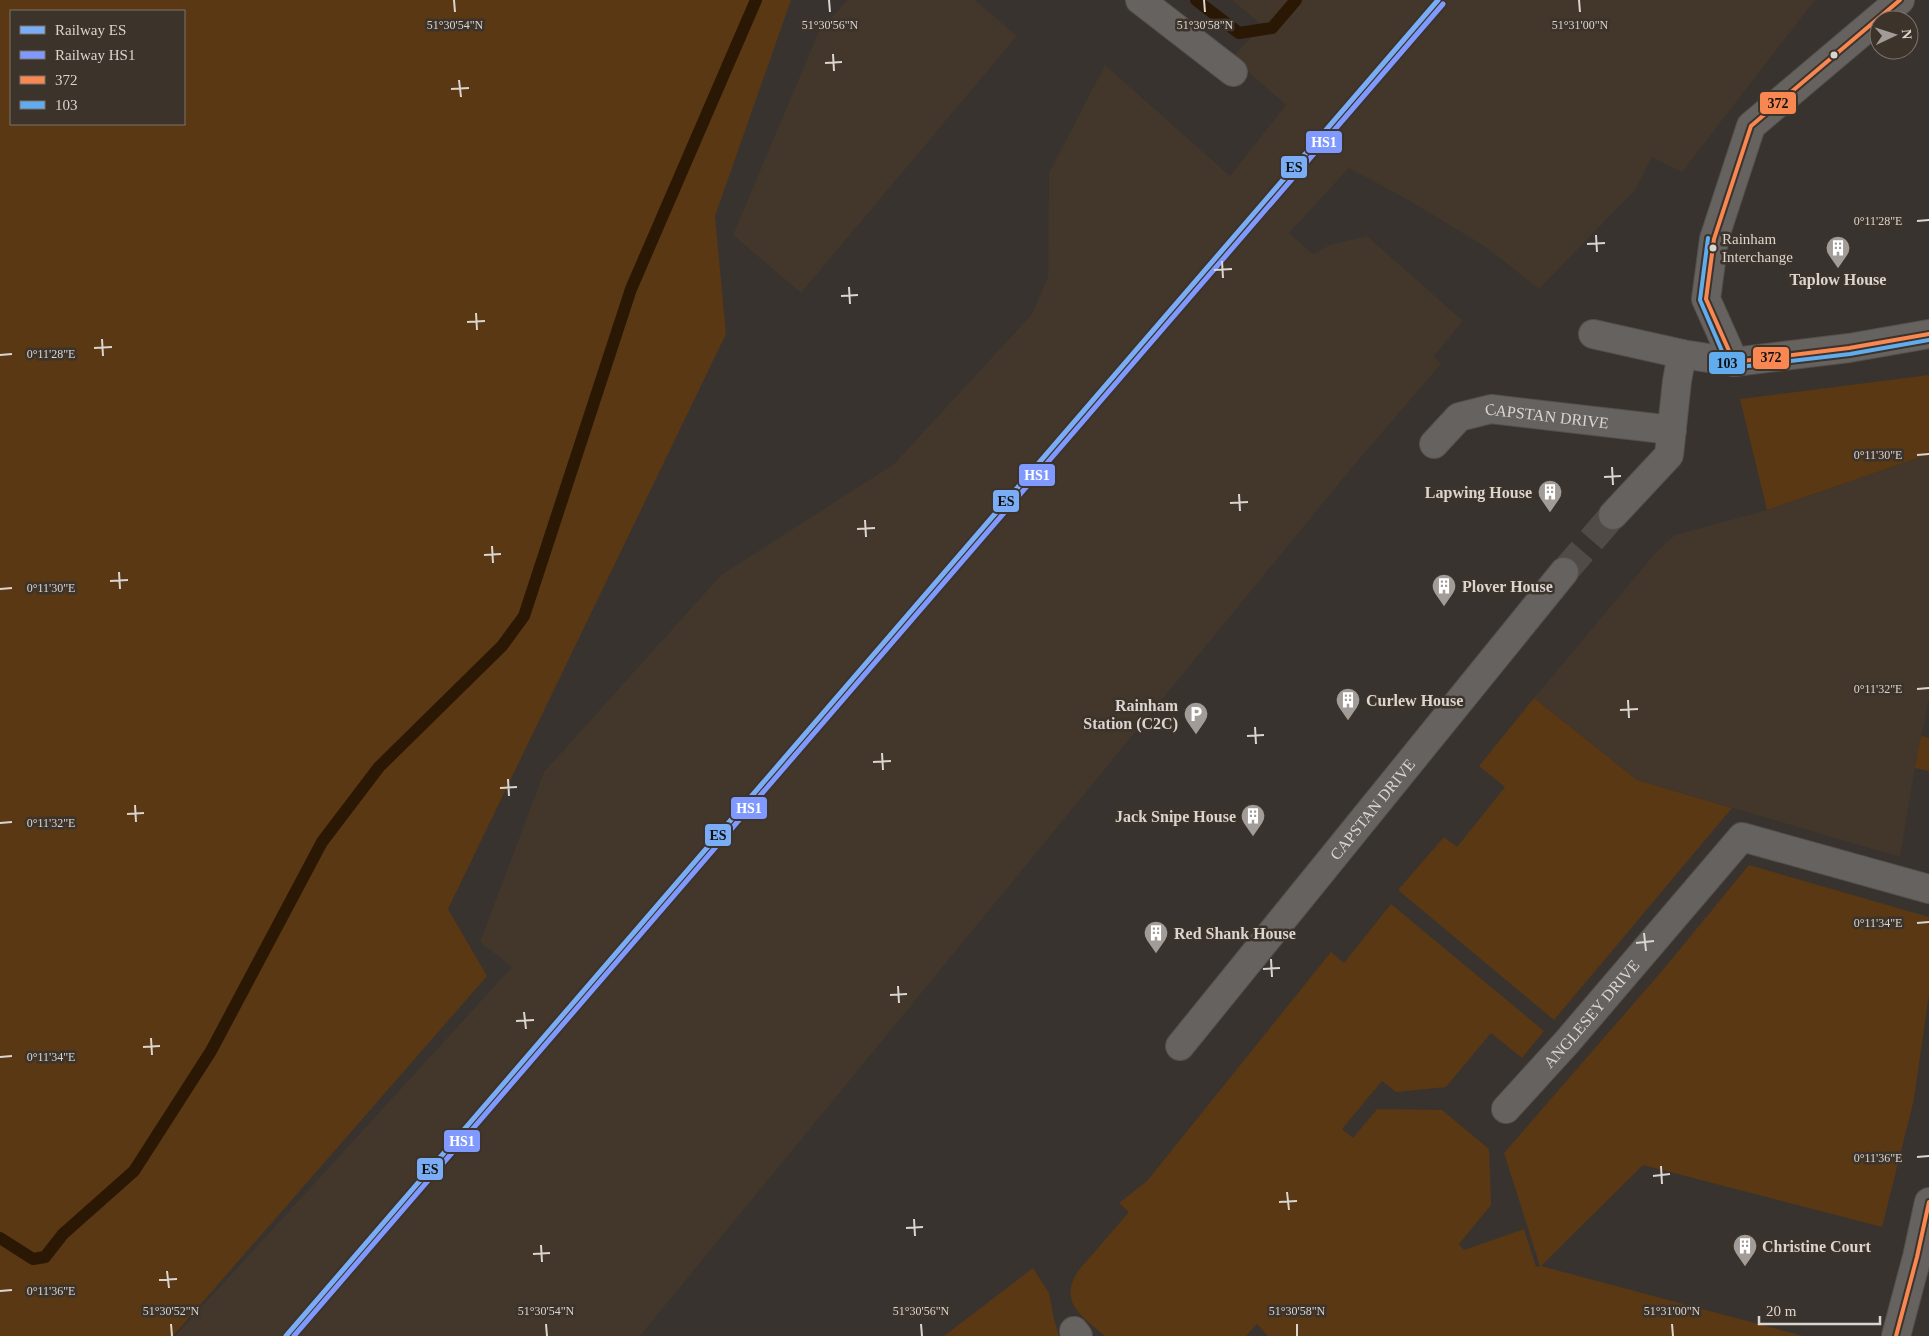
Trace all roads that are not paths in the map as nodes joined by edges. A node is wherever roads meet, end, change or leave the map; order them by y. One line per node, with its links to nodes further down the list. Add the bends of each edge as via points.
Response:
1 (1140, 0): 3 (street)
2 (1900, 0): 7 (street, via 1751,126 1714,239 1706,299)
3 (1233, 72)
4 (1593, 334): 6 (street)
5 (1929, 334): 7 (street)
6 (1682, 354): 7 (street); 8 (street)
7 (1734, 362)
8 (1672, 430): 9 (street, CAPSTAN DRIVE, via 1490,409 1459,417); 10 (street, via 1669,455)
9 (1434, 444)
10 (1613, 515)
11 (1564, 572): 13 (street, CAPSTAN DRIVE)
12 (1929, 889): 14 (street, ANGLESEY DRIVE, via 1742,837)
13 (1180, 1046)
14 (1506, 1110)
15 (1929, 1202): 16 (street)
16 (1896, 1336)

